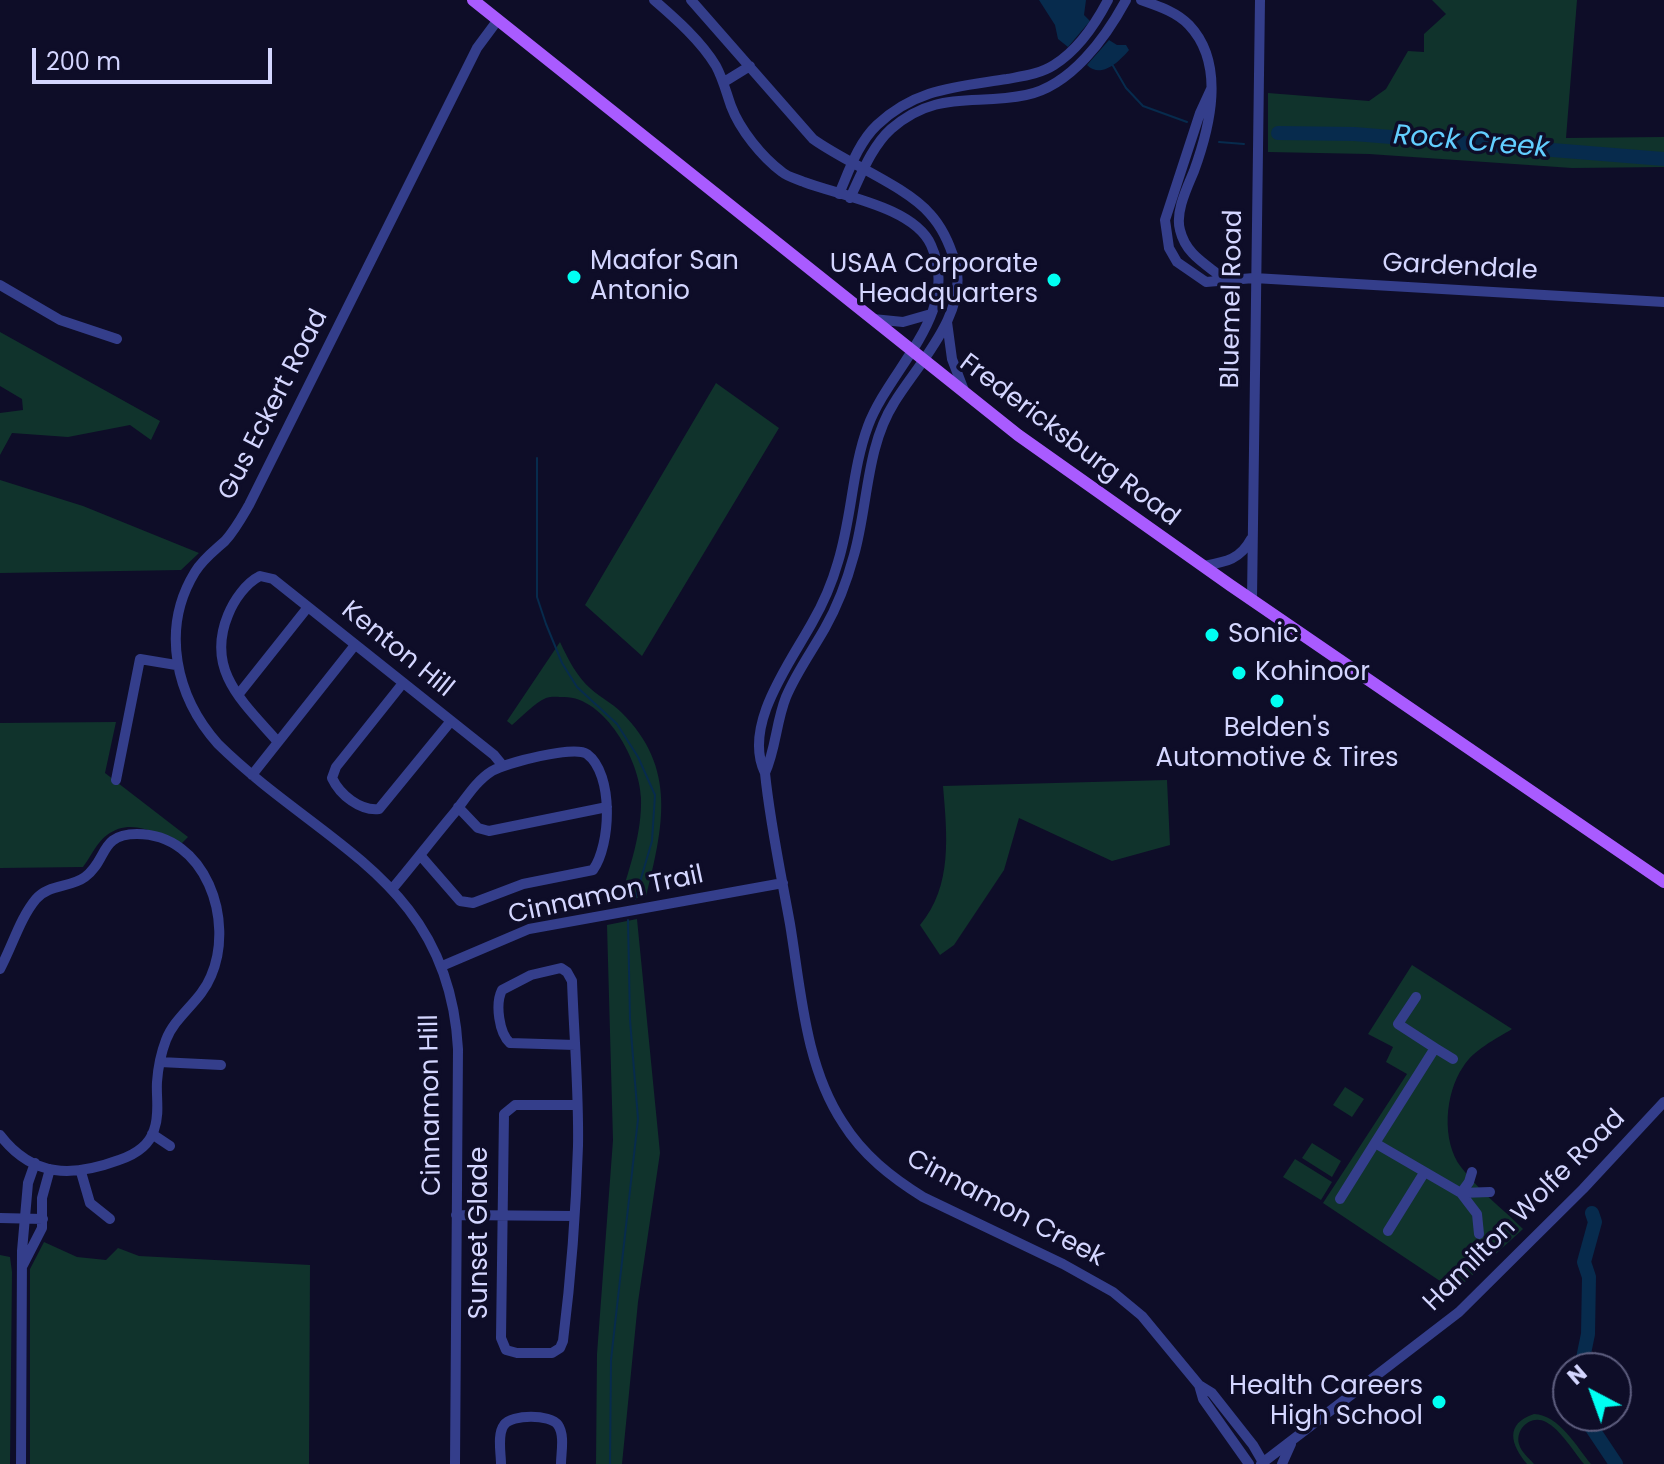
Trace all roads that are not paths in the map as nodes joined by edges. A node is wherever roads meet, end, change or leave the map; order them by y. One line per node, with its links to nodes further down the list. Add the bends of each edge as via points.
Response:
1 (473, 0): 8 (main road, Fredericksburg Road)
2 (654, 0): 10 (street, Cinnamon Creek, via 699,44)
3 (691, 0): 9 (street)
4 (1108, 0): 12 (street, via 1096,22 1053,66 926,93 875,127)
5 (1126, 0): 13 (street, via 1106,35 1081,63 1051,84 1029,95 936,103 890,130)
6 (1141, 0): 11 (street, via 1189,25 1207,55)
7 (1260, 0): 16 (street, Bluemel Road)
8 (497, 21): 21 (main road, Fredericksburg Road); 34 (street, Gus Eckert Road, via 475,53 249,505 190,582 180,611)
9 (750, 66): 10 (street); 12 (street, via 813,139)
10 (724, 82): 14 (street, Cinnamon Creek, via 732,109 761,153 784,175)
11 (1211, 89): 17 (street, via 1202,149 1178,227 1197,260); 17 (street, Gardendale, via 1168,208 1165,235 1177,262 1191,274 1206,282)
12 (852, 164): 13 (street); 14 (street)
13 (863, 170): 15 (street); 22 (street, via 916,200 943,232 957,273)
14 (839, 194): 15 (street, Cinnamon Creek)
15 (850, 198): 20 (street, Cinnamon Creek, via 906,218 929,241 940,279)
16 (1254, 278): 17 (street, Gardendale); 19 (street, Gardendale); 29 (street, Bluemel Road)
17 (1224, 279)
18 (0, 285): 23 (street, via 60,320)
19 (1664, 302)
20 (931, 314): 21 (street, via 903,322); 24 (street, Cinnamon Creek)
21 (873, 319): 24 (main road, Fredericksburg Road)
22 (946, 320): 25 (street, Cinnamon Creek); 26 (street, via 952,359)
23 (117, 339)
24 (913, 351): 25 (main road, Fredericksburg Road); 27 (street, Cinnamon Creek, via 881,398)
25 (924, 360): 26 (main road, Fredericksburg Road); 28 (street, Cinnamon Creek, via 893,403)
26 (965, 393): 30 (main road, Fredericksburg Road)
27 (860, 456): 28 (street); 38 (street, Cinnamon Creek, via 838,562 813,621 779,679)
28 (874, 459): 39 (street, Cinnamon Creek, via 843,592 793,682)
29 (1252, 537): 30 (street, via 1241,555); 31 (street, Bluemel Road)
30 (1203, 566): 31 (main road, Fredericksburg Road)
31 (1252, 599): 48 (main road, Fredericksburg Road)
32 (308, 607): 33 (street, Kenton Hill); 36 (street); 36 (street, Kenton Hill, via 273,579 260,576 246,587 222,638 223,665)
33 (355, 645): 35 (street, Kenton Hill); 40 (street)
34 (176, 665): 43 (street, Cinnamon Hill, via 189,704 205,730); 44 (street, via 140,659)
35 (403, 683): 37 (street, Kenton Hill); 37 (street, via 333,773 335,784 350,798 368,810 383,806)
36 (238, 695): 40 (street)
37 (451, 721): 41 (street, Kenton Hill)
38 (761, 729): 39 (street); 42 (street, Cinnamon Creek, via 759,760)
39 (775, 732): 42 (street, Cinnamon Creek)
40 (278, 742): 43 (street)
41 (503, 766): 45 (street, via 480,781); 46 (street, via 583,752 600,776)
42 (765, 773): 49 (street, Cinnamon Creek)
43 (252, 775): 50 (street, Cinnamon Hill)
44 (116, 780)
45 (458, 807): 46 (street, via 478,828 489,831); 47 (street)
46 (607, 807): 47 (street, via 605,837 593,870 523,884 473,903 460,901)
47 (420, 855): 50 (street)
48 (1664, 882)
49 (783, 883): 52 (street, Cinnamon Trail, via 529,929); 83 (street, Cinnamon Creek, via 816,1063 852,1136 888,1173 923,1197 1113,1292 1157,1331)
50 (393, 888): 52 (street, Cinnamon Hill, via 423,927)
51 (1, 963): 57 (street, via 38,897 85,877 115,838 142,834 178,847 205,874 213,891 219,943 207,985 169,1033)
52 (442, 966): 73 (street, Cinnamon Hill, via 456,1026)
53 (1416, 997): 55 (street, via 1398,1024)
54 (575, 1045): 54 (street, via 567,972 551,969 505,986 499,998 503,1035 510,1043); 59 (street)
55 (1435, 1048): 56 (street); 63 (street)
56 (1453, 1059)
57 (160, 1062): 58 (street); 61 (street)
58 (221, 1065)
59 (577, 1105): 74 (street, Sunset Glade, via 515,1105 507,1110 502,1122); 75 (street)
60 (1662, 1109): 84 (street, Hamilton Wolfe Road, via 1459,1312)
61 (152, 1134): 64 (street); 67 (street, via 132,1156)
62 (0, 1135): 65 (street)
63 (1375, 1143): 69 (street); 72 (street)
64 (170, 1146)
65 (35, 1163): 66 (street); 76 (street)
66 (50, 1169): 67 (street); 78 (street)
67 (81, 1172): 79 (street, via 90,1203)
68 (1472, 1172): 71 (street)
69 (1424, 1173): 71 (street); 80 (street)
70 (1490, 1192): 71 (street)
71 (1461, 1193): 81 (street, via 1477,1214)
72 (1340, 1199)
73 (456, 1215): 74 (street); 86 (street, Cinnamon Hill)
74 (502, 1216): 75 (street); 75 (street, Sunset Glade, via 502,1343 517,1353 552,1353 560,1348)
75 (574, 1216)
76 (25, 1217): 77 (street); 78 (street); 82 (street)
77 (0, 1218)
78 (43, 1219): 82 (street)
79 (110, 1219)
80 (1388, 1231)
81 (1479, 1234)
82 (22, 1267): 85 (street)
83 (1199, 1385): 89 (street, Cinnamon Creek, via 1203,1399); 90 (street, Cinnamon Creek, via 1212,1393)
84 (1294, 1439): 90 (street, Hamilton Wolfe Road); 91 (street)
85 (21, 1464)
86 (455, 1464)
87 (501, 1464): 88 (street, via 501,1430 515,1418 553,1421 561,1431)
88 (561, 1464)
89 (1249, 1464)
90 (1263, 1464)
91 (1282, 1464)

